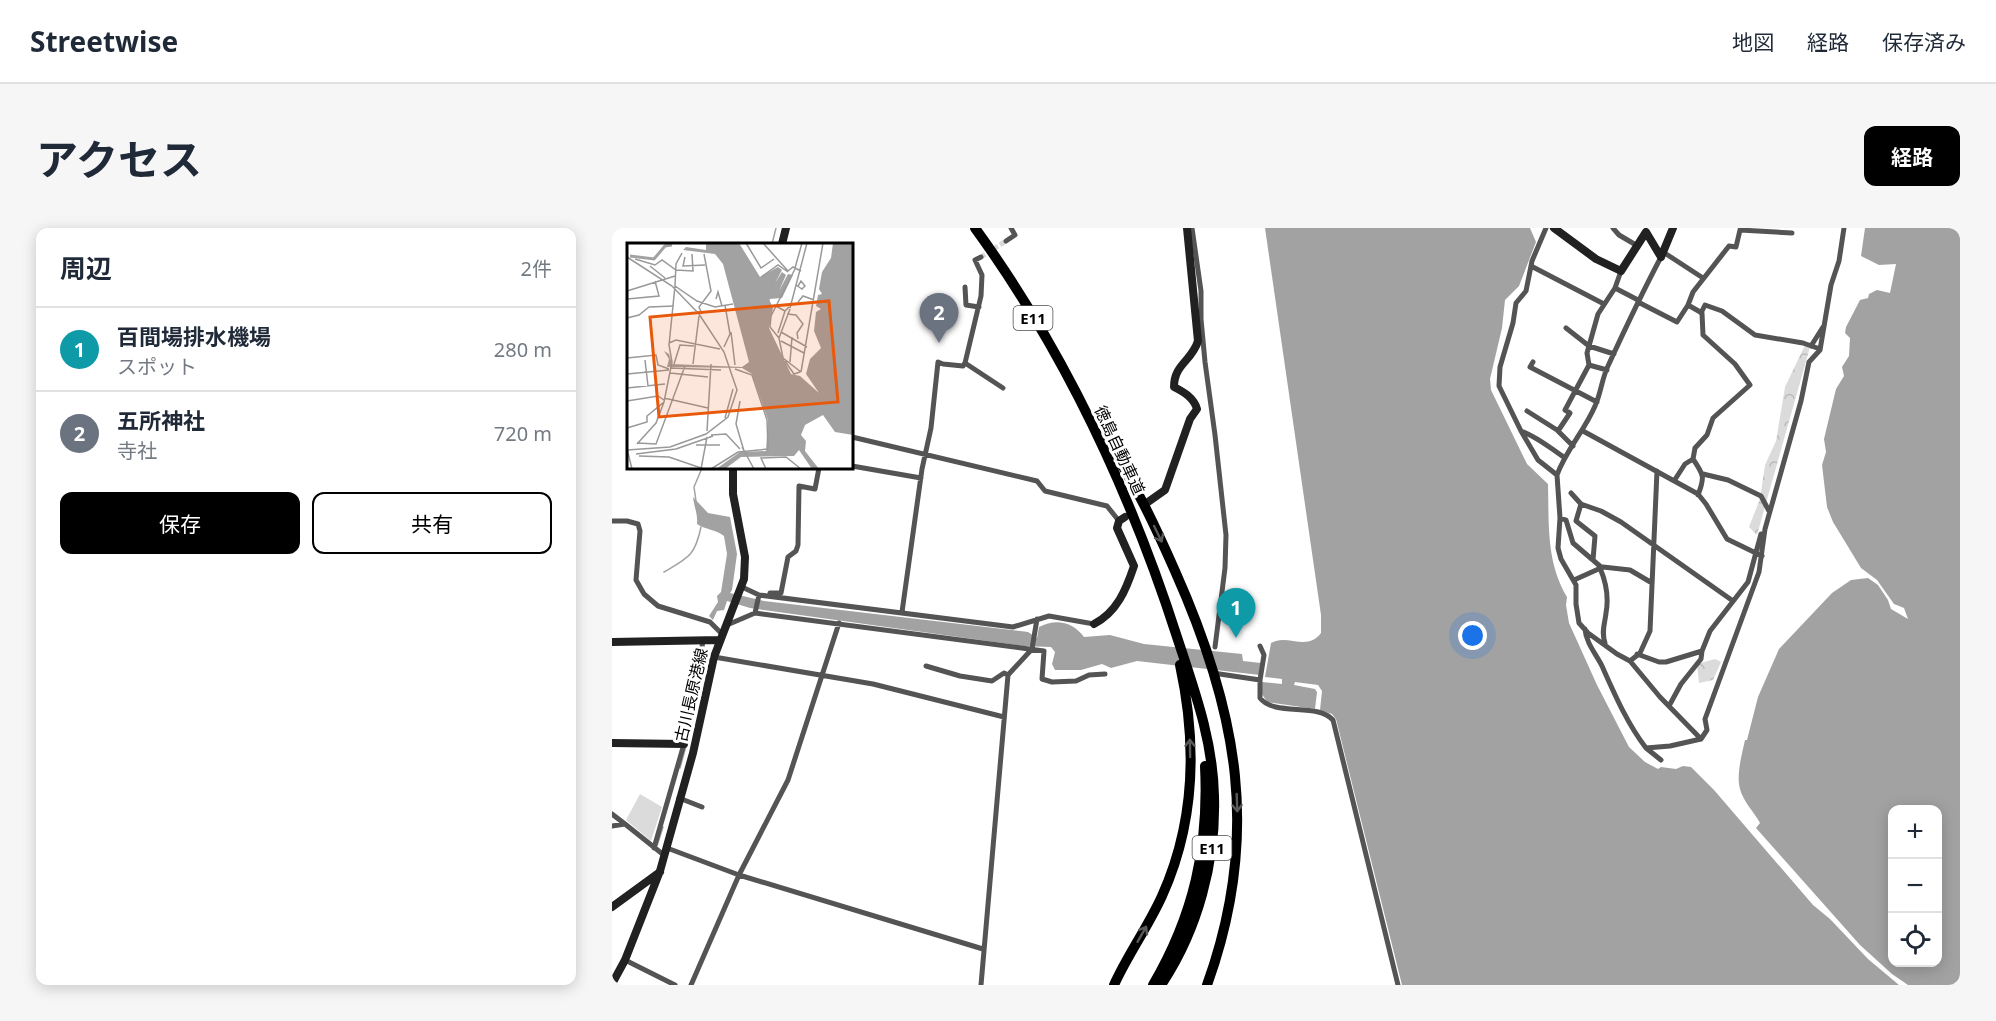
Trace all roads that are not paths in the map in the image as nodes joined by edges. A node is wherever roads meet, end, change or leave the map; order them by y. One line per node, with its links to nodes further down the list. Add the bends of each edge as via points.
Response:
1 (786, 228): 16 (main road)
2 (975, 228): 43 (highway, 徳島自動車道 / E11)
3 (1011, 228): 15 (street, via 1015,235)
4 (1187, 228): 63 (main road, via 1198,341 1194,353 1177,369 1174,387 1187,394 1197,409 1165,490)
5 (1192, 228): 90 (street, via 1226,535)
6 (1546, 228): 20 (street)
7 (1554, 228): 21 (main road, via 1596,259)
8 (1613, 228): 17 (street)
9 (1673, 228): 18 (main road)
10 (1844, 228): 30 (street)
11 (1739, 229): 12 (street); 22 (street, via 1736,247 1729,246)
12 (1764, 229): 14 (street)
13 (1647, 230): 17 (main road); 18 (main road)
14 (1792, 233)
15 (1006, 241)
16 (782, 243)
17 (1636, 245): 21 (main road)
18 (1662, 254): 22 (street); 25 (street)
19 (981, 257): 28 (street, via 975,260 982,275)
20 (1531, 266): 26 (street); 45 (street, via 1526,291 1516,303 1500,367 1499,386)
21 (1621, 271): 24 (street)
22 (1704, 278): 27 (street)
23 (965, 287): 28 (street, via 966,305)
24 (1615, 288): 25 (street); 26 (street)
25 (1638, 301): 27 (street, via 1677,322); 35 (street)
26 (1604, 304): 32 (street)
27 (1688, 305): 29 (street)
28 (978, 307): 37 (street)
29 (1701, 313): 33 (street, via 1705,305 1722,311 1755,335); 52 (street, via 1703,335 1735,364 1750,385 1713,418 1707,435 1695,448)
30 (1824, 325): 33 (street); 34 (street)
31 (1566, 328): 32 (street)
32 (1589, 346): 35 (street); 38 (street)
33 (1810, 346): 34 (street)
34 (1820, 349): 65 (street, via 1809,362)
35 (1614, 354): 39 (street)
36 (1533, 362): 41 (street, via 1530,367)
37 (965, 363): 40 (street); 50 (street, via 963,366 938,362)
38 (1589, 365): 39 (street); 41 (street)
39 (1606, 369): 42 (street)
40 (1003, 388)
41 (1575, 392): 42 (street); 46 (street, via 1565,410 1570,413)
42 (1597, 402): 47 (street)
43 (1086, 411): 83 (highway, 徳島自動車道 / E11, via 1145,543); 130 (highway, one-way to 130, via 1128,473 1171,563 1218,684 1229,729 1237,834 1229,909)
44 (1527, 411): 46 (street)
45 (1521, 431): 51 (street, via 1539,438); 58 (street, via 1538,460)
46 (1558, 431): 49 (street)
47 (1582, 431): 49 (street); 56 (street)
48 (854, 437): 50 (street)
49 (1573, 446): 51 (street)
50 (925, 453): 59 (street); 67 (street, via 1037,481 1045,491 1107,506)
51 (1565, 458): 58 (street)
52 (1693, 459): 57 (street); 60 (street)
53 (854, 466): 59 (street)
54 (733, 470): 75 (main road, 古川長原港線, via 733,494 745,563)
55 (819, 470): 76 (street, via 815,489 799,486 800,540 789,557 781,593)
56 (1657, 471): 60 (street); 69 (street)
57 (1703, 474): 62 (street); 65 (street, via 1728,480 1761,496)
58 (1557, 475): 66 (street)
59 (921, 478): 79 (street)
60 (1674, 481): 62 (street)
61 (1571, 493): 64 (street)
62 (1698, 495): 70 (street, via 1727,539)
63 (1148, 501)
64 (1581, 504): 69 (street, via 1622,522); 71 (street, via 1576,521 1595,536)
65 (1769, 512): 70 (street)
66 (1560, 518): 71 (street, via 1566,520 1574,543); 73 (street, via 1558,548)
67 (1122, 519): 82 (main road, via 1117,528 1134,566 1114,610)
68 (612, 521): 86 (street, via 638,524 636,580 644,594 665,609 710,622)
69 (1653, 544): 74 (street); 77 (street)
70 (1759, 555): 77 (street, via 1748,582); 106 (street, via 1754,588)
71 (1593, 560): 72 (street)
72 (1600, 568): 73 (street); 74 (street, via 1630,570); 89 (street, via 1607,591)
73 (1574, 580): 85 (street, via 1579,623)
74 (1652, 583): 94 (street, via 1650,631)
75 (741, 590): 76 (street); 84 (main road, 古川長原港線)
76 (761, 596): 78 (street); 79 (street)
77 (1733, 601): 93 (street, via 1710,631)
78 (755, 612): 81 (street); 84 (street)
79 (902, 612): 80 (street, via 1012,627)
80 (1037, 620): 82 (street, via 1049,616); 92 (street)
81 (839, 623): 92 (street); 100 (street)
82 (1094, 624)
83 (1173, 624): 103 (highway, 徳島自動車道 / E11); 127 (highway, one-way to 83, via 1162,895 1183,835 1191,773 1190,725)
84 (727, 625): 86 (main road, 古川長原港線)
85 (1585, 629): 89 (street); 109 (street, via 1631,729)
86 (722, 637): 87 (main road); 95 (main road, 古川長原港線)
87 (703, 641): 88 (main road); 108 (street)
88 (612, 642)
89 (1605, 644): 96 (street)
90 (1215, 646)
91 (1260, 646): 102 (street, via 1264,655)
92 (1033, 647): 99 (street, via 1044,651 1042,679 1076,681); 101 (street)
93 (1702, 651): 94 (street, via 1666,662); 104 (street, via 1701,659)
94 (1637, 654): 96 (street)
95 (714, 657): 100 (street); 111 (main road, 古川長原港線)
96 (1630, 661): 104 (street)
97 (926, 666): 101 (street, via 992,681 1004,673)
98 (1212, 673): 102 (street)
99 (1105, 674)
100 (823, 675): 105 (street); 119 (street, via 788,780)
101 (1008, 675): 105 (street)
102 (1261, 678): 131 (street, via 1260,698 1268,705 1325,714 1333,720)
103 (1199, 703): 128 (highway, 徳島自動車道 / E11, via 1206,787 1202,854 1184,921); 129 (highway, 徳島自動車道 / E11, via 1213,770 1212,848 1191,928)
104 (1669, 706): 106 (street)
105 (1004, 717): 121 (street)
106 (1701, 739): 109 (street)
107 (612, 743): 108 (main road)
108 (684, 744): 116 (street)
109 (1646, 748): 110 (street)
110 (1661, 760)
111 (680, 798): 112 (street); 117 (main road, 古川長原港線)
112 (702, 807)
113 (612, 814): 114 (street)
114 (625, 824): 115 (street); 116 (street)
115 (612, 826)
116 (654, 848): 117 (street)
117 (666, 852): 118 (main road, 古川長原港線); 119 (street)
118 (660, 871): 120 (main road); 122 (main road, 古川長原港線)
119 (740, 875): 121 (street); 125 (street)
120 (612, 907)
121 (983, 949): 126 (street)
122 (625, 960): 123 (main road, 古川長原港線); 124 (street)
123 (612, 984)
124 (675, 985)
125 (691, 985)
126 (981, 985)
127 (1114, 985)
128 (1153, 985)
129 (1161, 985)
130 (1207, 985)
131 (1398, 985)

